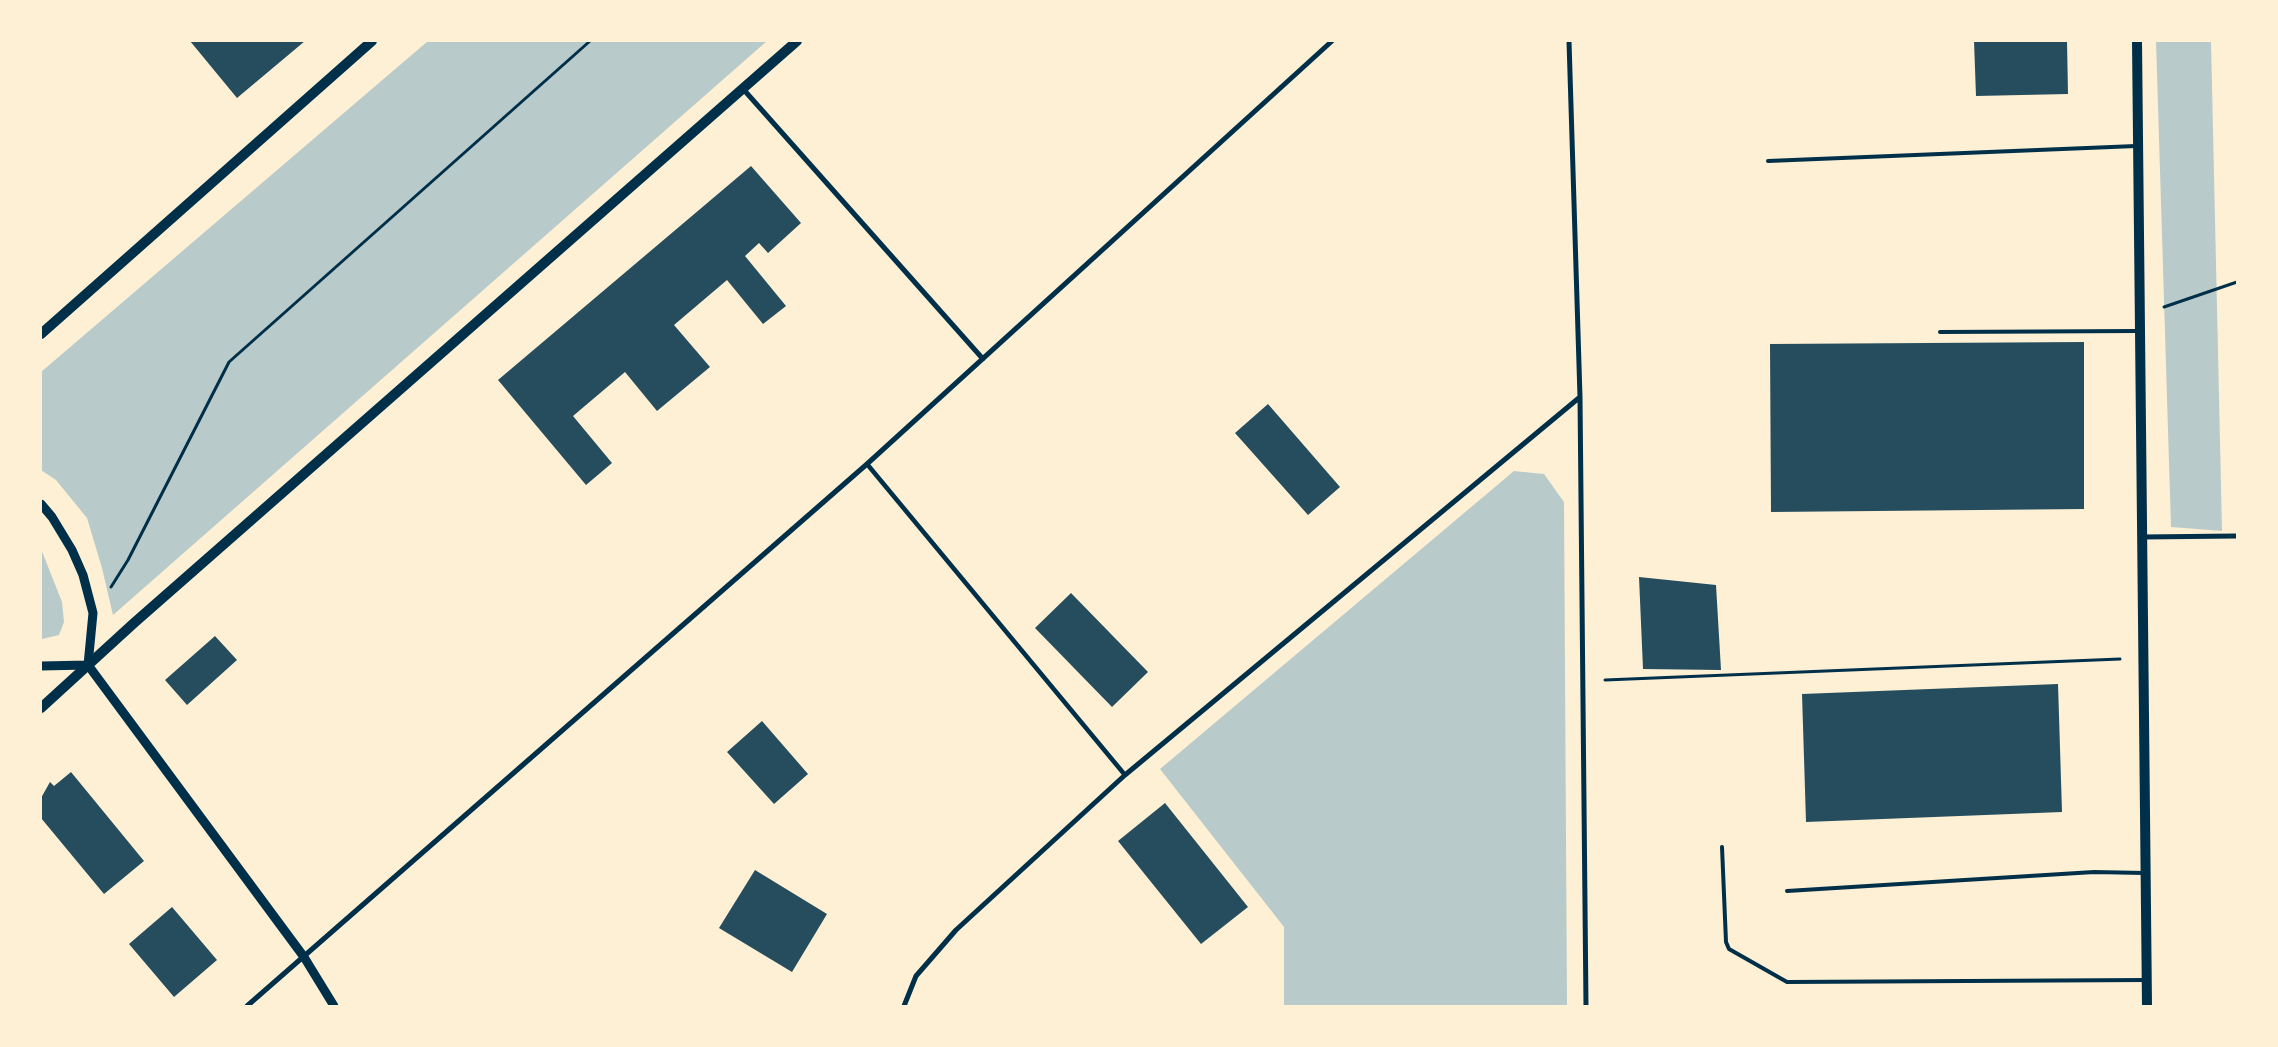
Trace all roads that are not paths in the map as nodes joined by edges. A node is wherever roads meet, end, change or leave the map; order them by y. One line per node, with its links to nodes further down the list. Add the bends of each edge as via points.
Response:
1 (372, 41): 11 (main road)
2 (798, 41): 6 (main road)
3 (1332, 41): 12 (street)
4 (1569, 41): 13 (street)
5 (2137, 41): 7 (main road)
6 (744, 90): 12 (street); 18 (main road)
7 (2138, 146): 8 (lane); 9 (main road)
8 (1768, 161)
9 (2141, 331): 10 (lane); 17 (main road)
10 (1940, 332)
11 (41, 334)
12 (983, 359): 14 (street)
13 (1580, 397): 21 (street); 30 (street)
14 (867, 464): 21 (street); 25 (street)
15 (41, 504): 18 (street, via 52,516 83,575 93,613)
16 (2237, 536): 17 (street)
17 (2142, 537): 23 (main road)
18 (88, 665): 19 (street); 20 (main road); 25 (street)
19 (41, 666)
20 (41, 708)
21 (1125, 775): 29 (street, via 956,930 916,976)
22 (1722, 847): 26 (lane, via 1726,942 1729,948 1787,982)
23 (2147, 873): 24 (lane, via 2094,872); 26 (main road)
24 (1787, 891)
25 (304, 957): 27 (street); 28 (street)
26 (2146, 980): 31 (main road)
27 (248, 1006)
28 (334, 1006)
29 (904, 1006)
30 (1586, 1006)
31 (2147, 1006)

